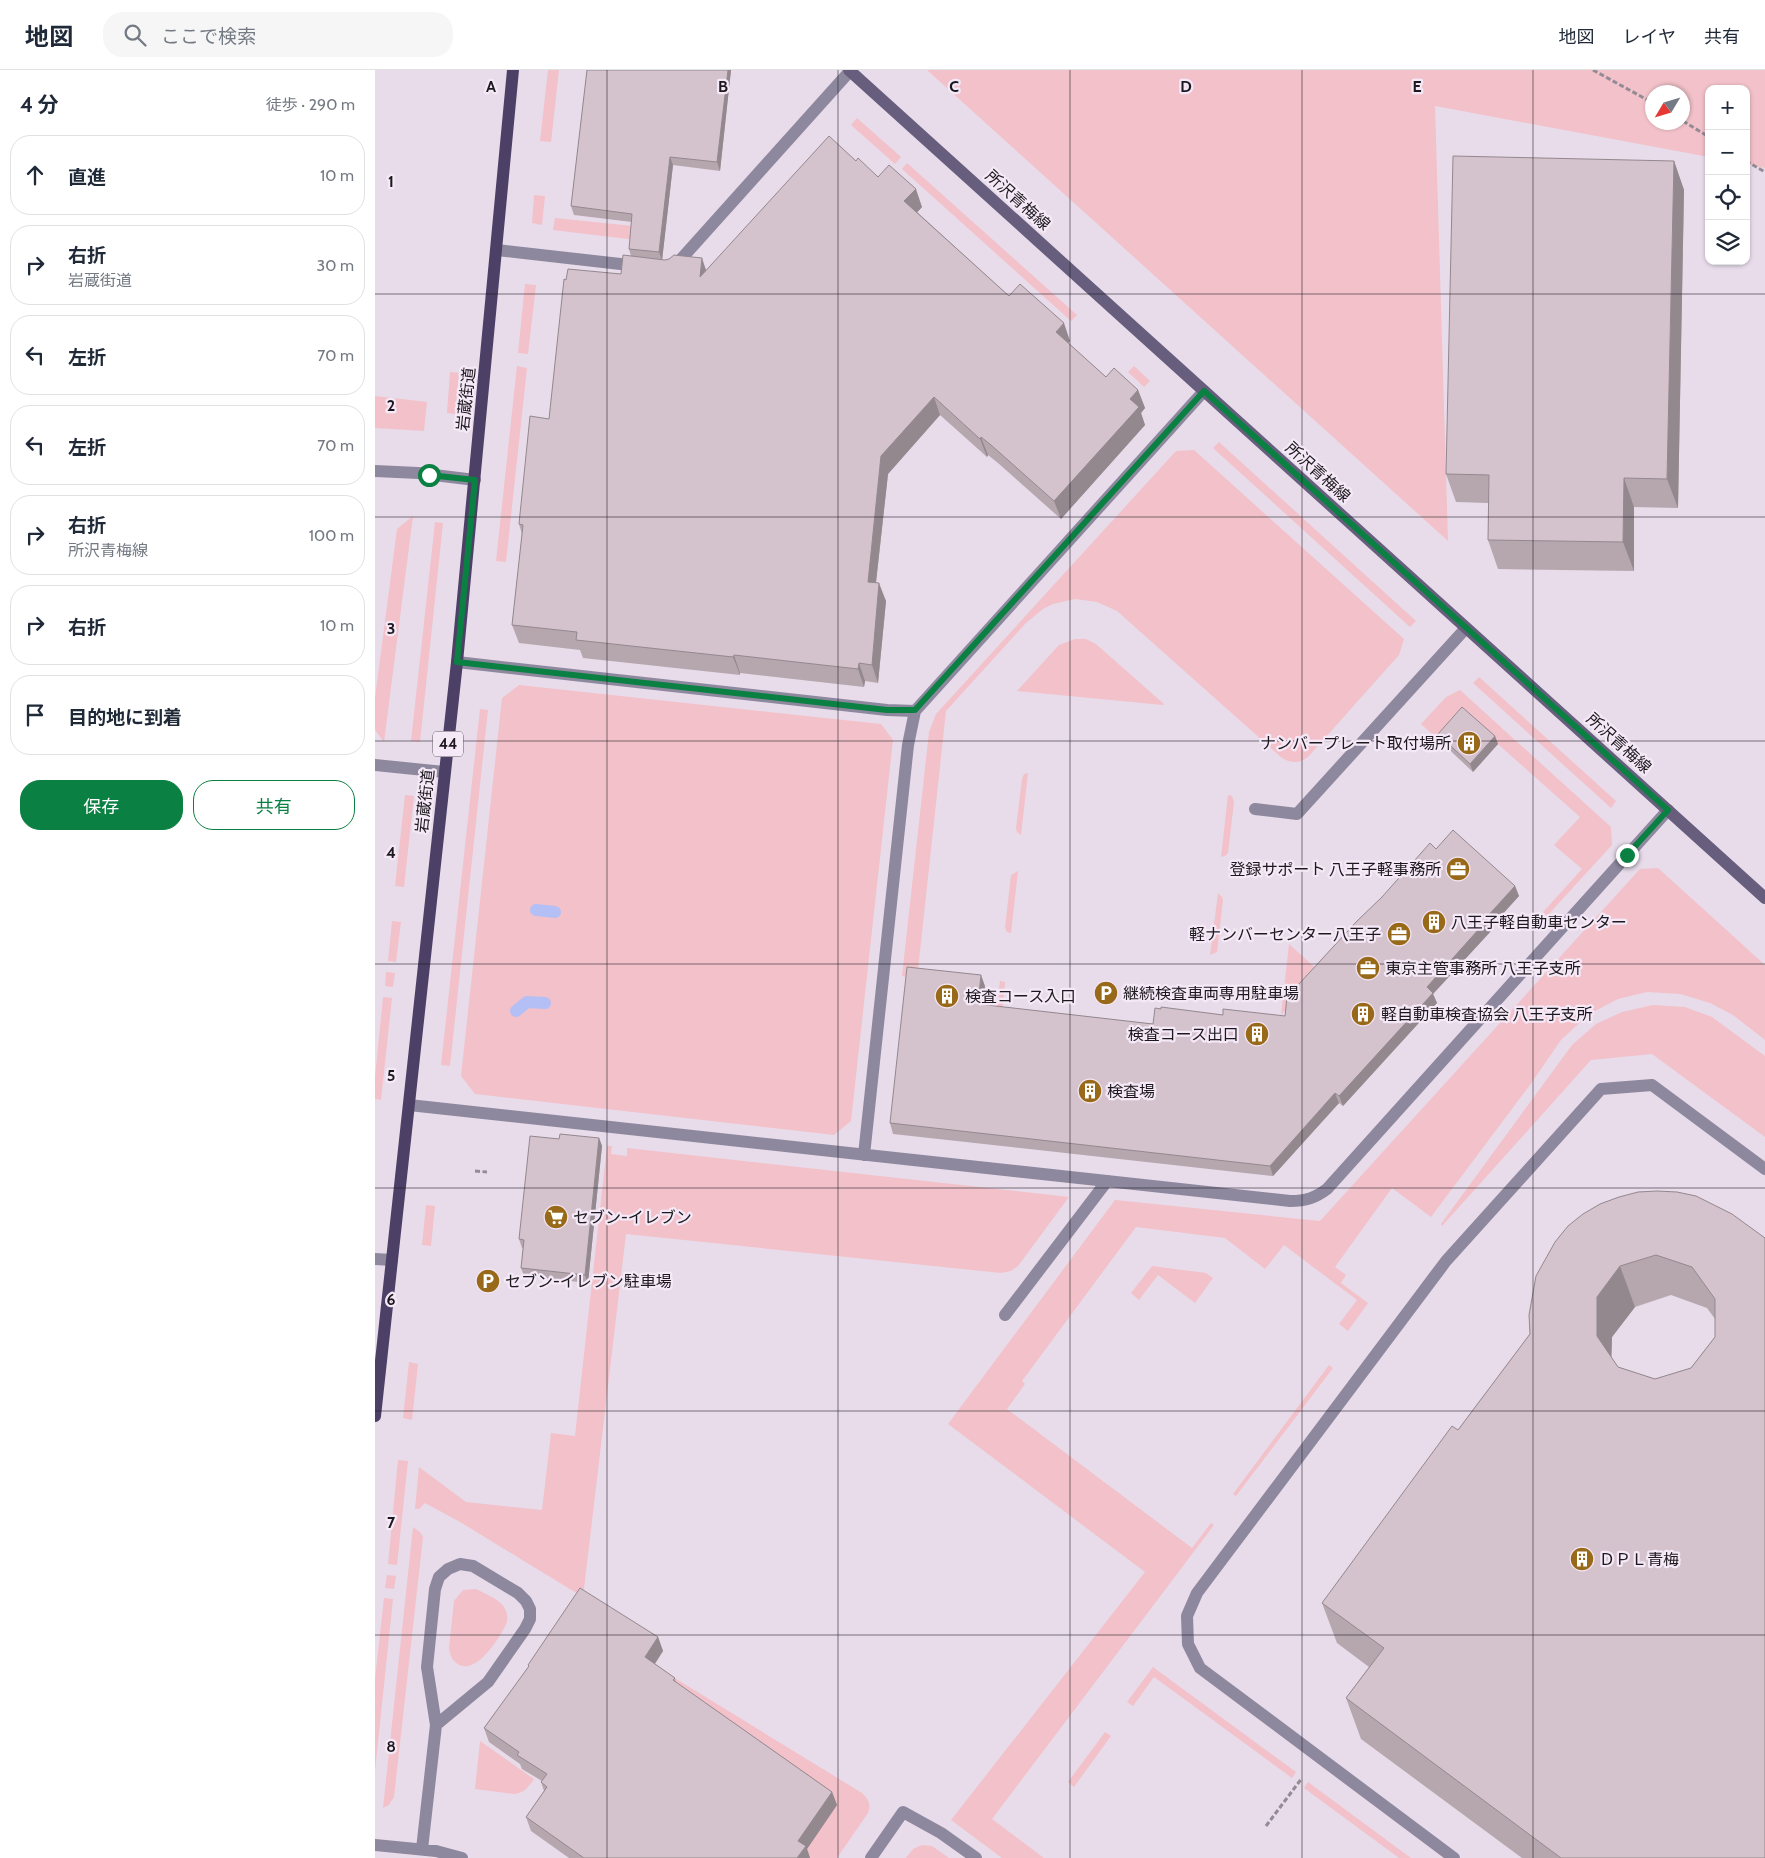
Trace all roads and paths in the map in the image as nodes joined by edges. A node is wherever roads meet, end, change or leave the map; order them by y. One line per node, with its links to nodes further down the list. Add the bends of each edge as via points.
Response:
1 (513, 70): 9 (main road, 岩蔵街道 / 44)
2 (850, 70): 9 (street, via 672,270); 10 (main road, 所沢青梅線)
3 (1593, 70): 4 (path)
4 (1645, 99)
5 (1690, 126): 6 (path)
6 (1705, 135)
7 (1750, 163): 8 (path)
8 (1765, 172)
9 (497, 250): 12 (main road, 岩蔵街道 / 44)
10 (1204, 391): 13 (main road, 所沢青梅線); 15 (street)
11 (375, 471): 12 (street)
12 (475, 480): 14 (main road, 岩蔵街道 / 44)
13 (1466, 628): 18 (street, via 1297,814); 19 (main road, 所沢青梅線)
14 (457, 662): 15 (street, via 887,710); 17 (main road, 岩蔵街道 / 44)
15 (915, 710): 22 (street, via 908,745)
16 (375, 765): 17 (street)
17 (445, 772): 21 (main road, 岩蔵街道 / 44)
18 (1255, 808)
19 (1668, 810): 20 (main road, 所沢青梅線); 26 (street, via 1327,1189 1316,1197 1290,1201)
20 (1765, 898)
21 (409, 1105): 22 (street); 28 (main road, 岩蔵街道 / 44)
22 (864, 1155): 26 (street)
23 (1765, 1169): 39 (street, via 1652,1085 1601,1089 1445,1261 1197,1592 1187,1616 1187,1625 1188,1644 1200,1668)
24 (475, 1171): 25 (path)
25 (487, 1172)
26 (1107, 1180): 29 (street)
27 (375, 1259): 28 (street)
28 (392, 1260): 30 (main road, 岩蔵街道 / 44)
29 (1005, 1315)
30 (375, 1416)
31 (435, 1725): 31 (street, via 427,1666 435,1589 439,1577 448,1569 460,1564 473,1566 526,1600 530,1619 488,1682); 35 (street)
32 (1302, 1777): 33 (path)
33 (1266, 1826)
34 (375, 1845): 35 (street)
35 (422, 1850): 36 (street)
36 (462, 1858)
37 (871, 1858): 38 (street, via 903,1812)
38 (976, 1858)
39 (1454, 1858)

